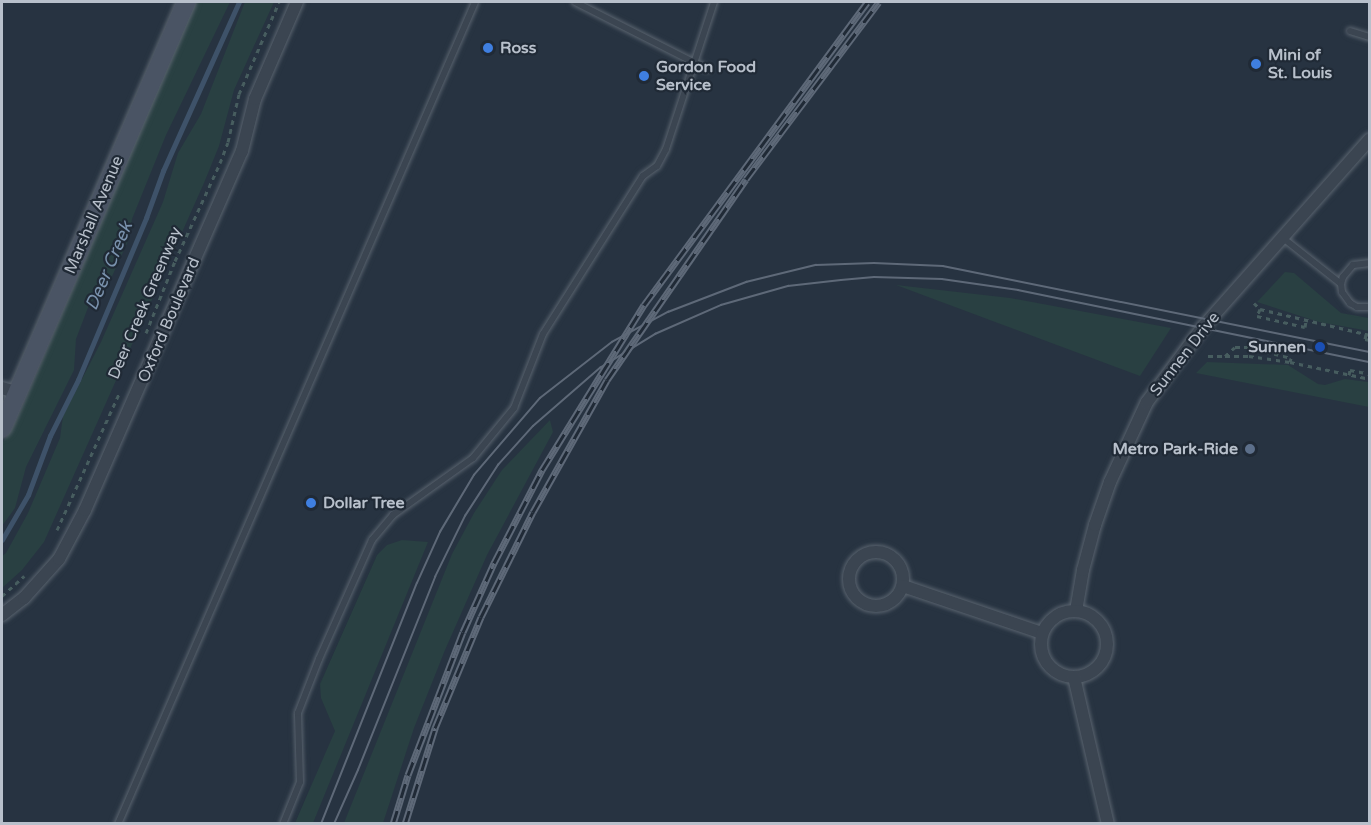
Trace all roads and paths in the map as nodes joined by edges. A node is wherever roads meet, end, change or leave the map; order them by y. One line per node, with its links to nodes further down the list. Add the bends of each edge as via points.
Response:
1 (186, 2): 29 (street, Marshall Avenue)
2 (279, 2): 21 (path, Deer Creek Greenway, via 239,94 220,163)
3 (297, 2): 36 (street, Oxford Boulevard, via 255,99 239,159 85,510 59,558 24,598)
4 (475, 2): 39 (lane)
5 (575, 2): 9 (lane)
6 (714, 2): 9 (lane)
7 (1350, 31): 8 (lane)
8 (1370, 37)
9 (693, 63): 10 (lane); 40 (lane, via 666,149 657,166 644,176 543,333 514,408 473,458 393,515 372,540 298,713 300,782)
10 (707, 69)
11 (1370, 139): 12 (street, Sunnen Drive)
12 (1283, 238): 14 (lane); 35 (street, Sunnen Drive, via 1203,327 1147,402 1095,525)
13 (1370, 263): 14 (lane, via 1347,270)
14 (1341, 284): 16 (lane, via 1350,303)
15 (1254, 303): 17 (path)
16 (1370, 307)
17 (1260, 309): 18 (path); 18 (path, via 1257,316 1268,320 1305,327)
18 (1306, 321): 19 (path)
19 (1368, 334): 20 (path, via 1365,339)
20 (1370, 340)
21 (143, 342)
22 (1208, 356): 23 (path)
23 (1225, 356): 24 (path); 24 (path, via 1235,347 1248,347 1291,358)
24 (1290, 362): 26 (path)
25 (1370, 374): 26 (path, via 1350,370)
26 (1349, 375): 27 (path)
27 (1370, 380)
28 (125, 382): 31 (path, Deer Creek Greenway)
29 (10, 390): 30 (street, Marshall Avenue)
30 (2, 428)
31 (56, 533)
32 (30, 571): 34 (path)
33 (903, 586): 33 (street, via 901,568 890,555 863,555 851,568 850,586 867,605 893,601); 37 (street)
34 (2, 596)
35 (1076, 611): 37 (street, via 1053,618); 38 (street, via 1101,626 1106,648 1096,668)
36 (2, 615)
37 (1042, 633): 38 (street, via 1041,649 1047,663 1058,674)
38 (1074, 677): 41 (street)
39 (118, 824)
40 (283, 824)
41 (1108, 824)

